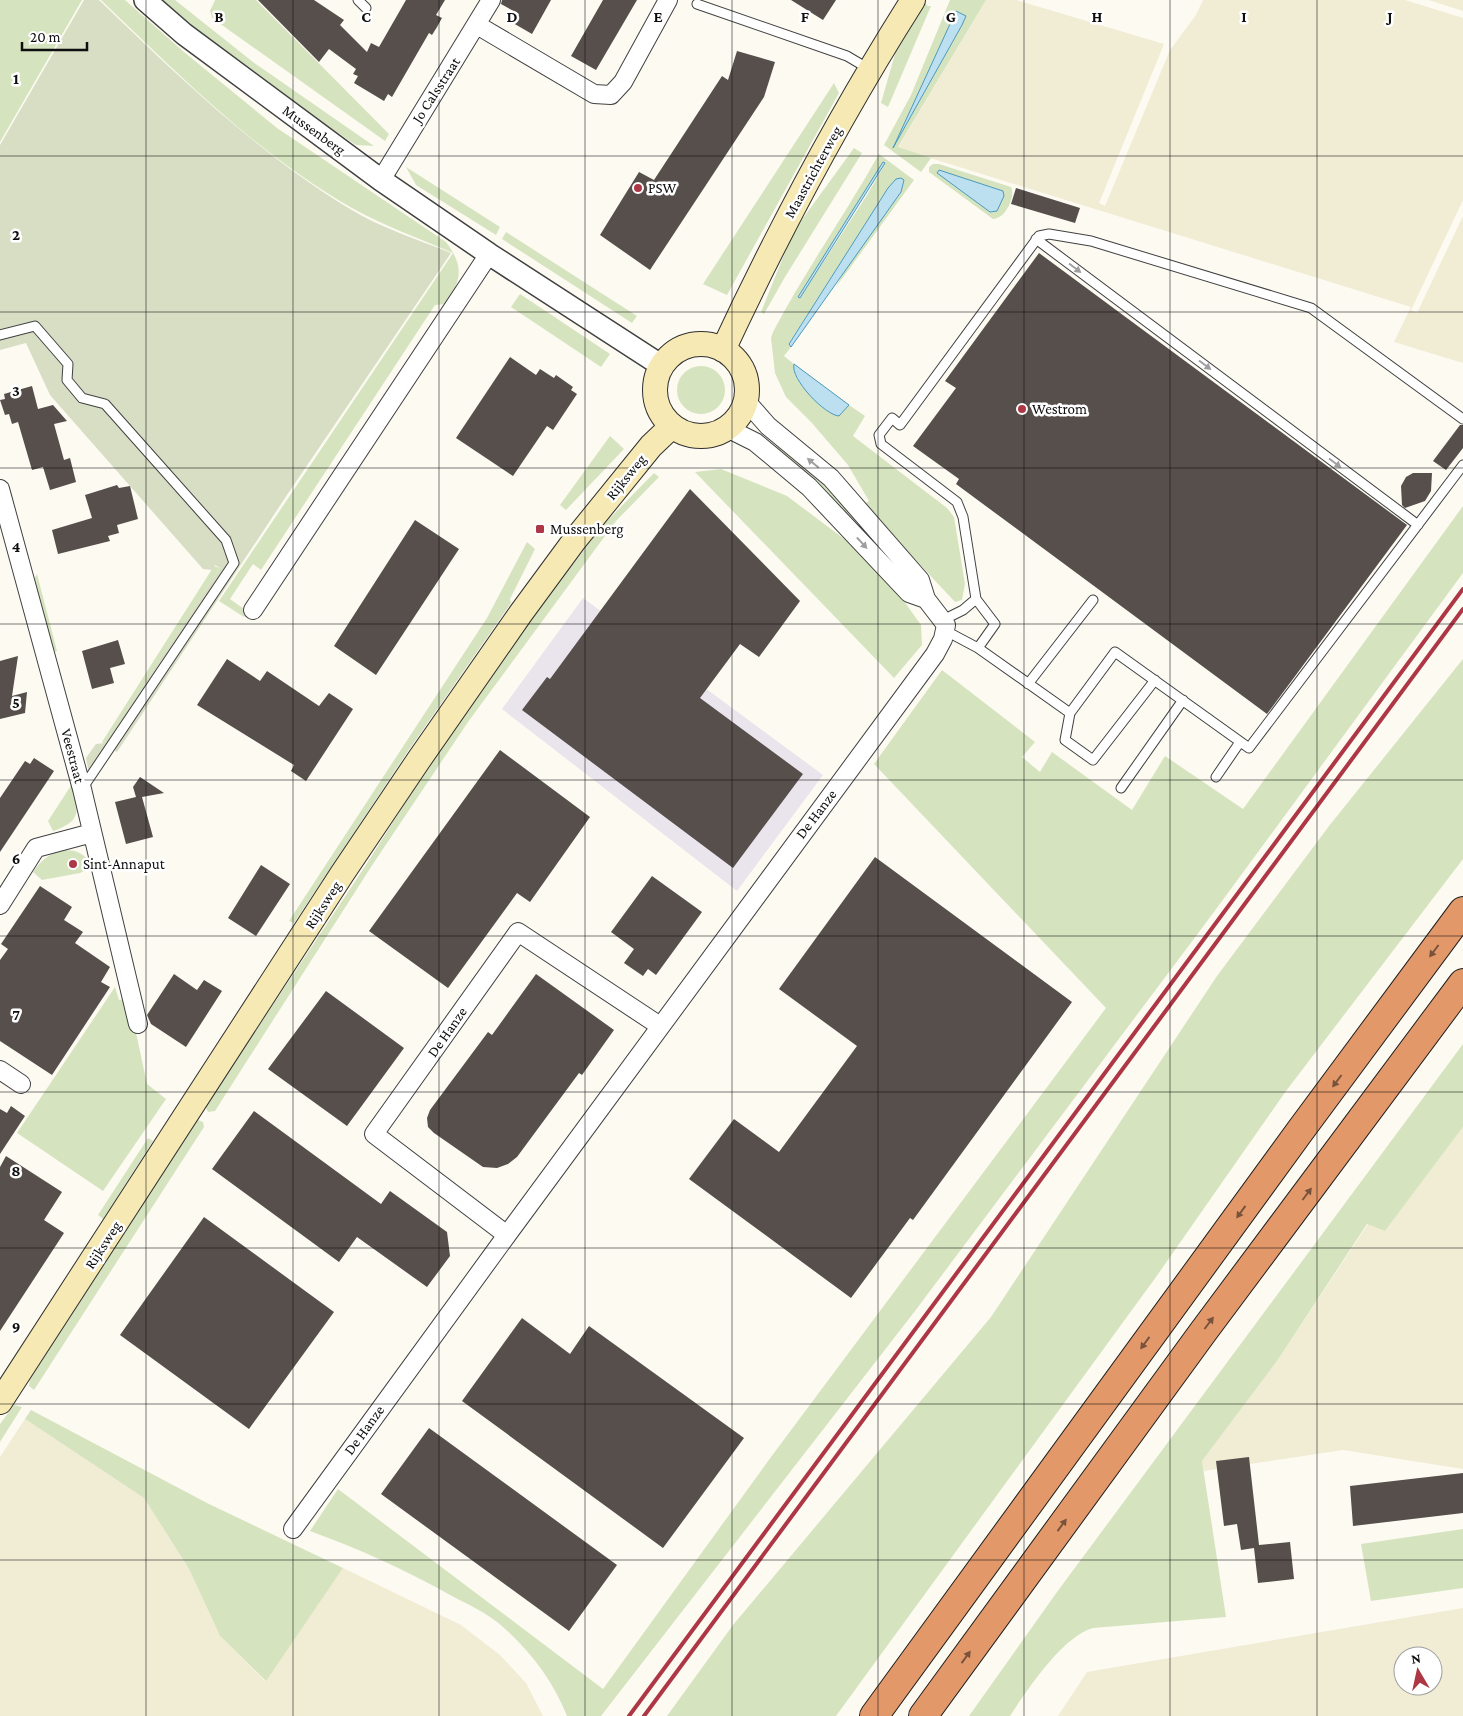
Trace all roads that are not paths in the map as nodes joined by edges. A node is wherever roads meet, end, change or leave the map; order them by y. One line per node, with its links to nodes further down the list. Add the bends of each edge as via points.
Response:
1 (145, 0): 10 (street, Mussenberg, via 184,34)
2 (358, 0): 7 (lane)
3 (491, 0): 8 (street, Jo Calsstraat)
4 (668, 0): 8 (street, via 623,82 611,94 594,94)
5 (913, 0): 9 (main road, Maastrichterweg)
6 (697, 4): 9 (lane, via 840,54)
7 (366, 8)
8 (477, 25): 10 (street, Jo Calsstraat)
9 (870, 70): 14 (main road, Maastrichterweg, via 771,249)
10 (381, 180): 12 (street, Mussenberg)
11 (1036, 238): 17 (lane, via 1049,234 1091,241 1311,308); 22 (lane, one-way to 22); 24 (lane, via 900,424 892,418 880,435 881,444 957,502 963,517)
12 (489, 254): 15 (street, Mussenberg); 26 (street)
13 (0, 334): 36 (lane, via 35,326 68,364 67,380 82,398 105,404 226,540 234,562)
14 (723, 350): 15 (main road, via 707,345 692,346 679,350); 16 (main road, via 741,368 747,389)
15 (662, 366): 18 (main road, via 656,380 656,398 662,415)
16 (746, 401): 19 (main road, via 739,416); 23 (street, one-way to 16, via 920,580 861,510 831,478 768,426)
17 (1463, 419)
18 (672, 426): 19 (main road, via 685,434 701,436); 46 (main road, Rijksweg, via 651,446 574,541 521,613 342,874)
19 (727, 428): 23 (street, one-way to 23, via 756,442 809,487 909,593)
20 (1463, 465): 22 (lane)
21 (0, 489): 36 (street, Veestraat)
22 (1418, 525): 33 (lane, via 1249,748)
23 (926, 599): 27 (street)
24 (976, 599): 27 (lane); 28 (lane, via 995,624)
25 (1093, 600): 30 (lane)
26 (253, 610)
27 (945, 625): 28 (lane); 42 (street, De Hanze, via 935,654)
28 (978, 648): 30 (lane)
29 (1155, 680): 31 (lane); 32 (lane, via 1115,652); 32 (lane, via 1093,760 1065,740)
30 (1028, 684): 32 (lane)
31 (1183, 700): 33 (lane); 35 (lane)
32 (1070, 713)
33 (1240, 742): 34 (lane)
34 (1216, 777)
35 (1121, 788)
36 (82, 789): 37 (street, Veestraat)
37 (92, 833): 38 (street, via 36,848); 41 (street, Veestraat)
38 (0, 904)
39 (1463, 911): 48 (highway, one-way to 48)
40 (1463, 983): 49 (highway, one-way to 40)
41 (138, 1024)
42 (660, 1026): 45 (street, De Hanze); 45 (street, De Hanze, via 518,932 374,1134)
43 (0, 1070): 44 (street)
44 (21, 1084)
45 (507, 1235): 47 (street, De Hanze)
46 (0, 1402)
47 (293, 1529)
48 (874, 1716)
49 (923, 1716)

